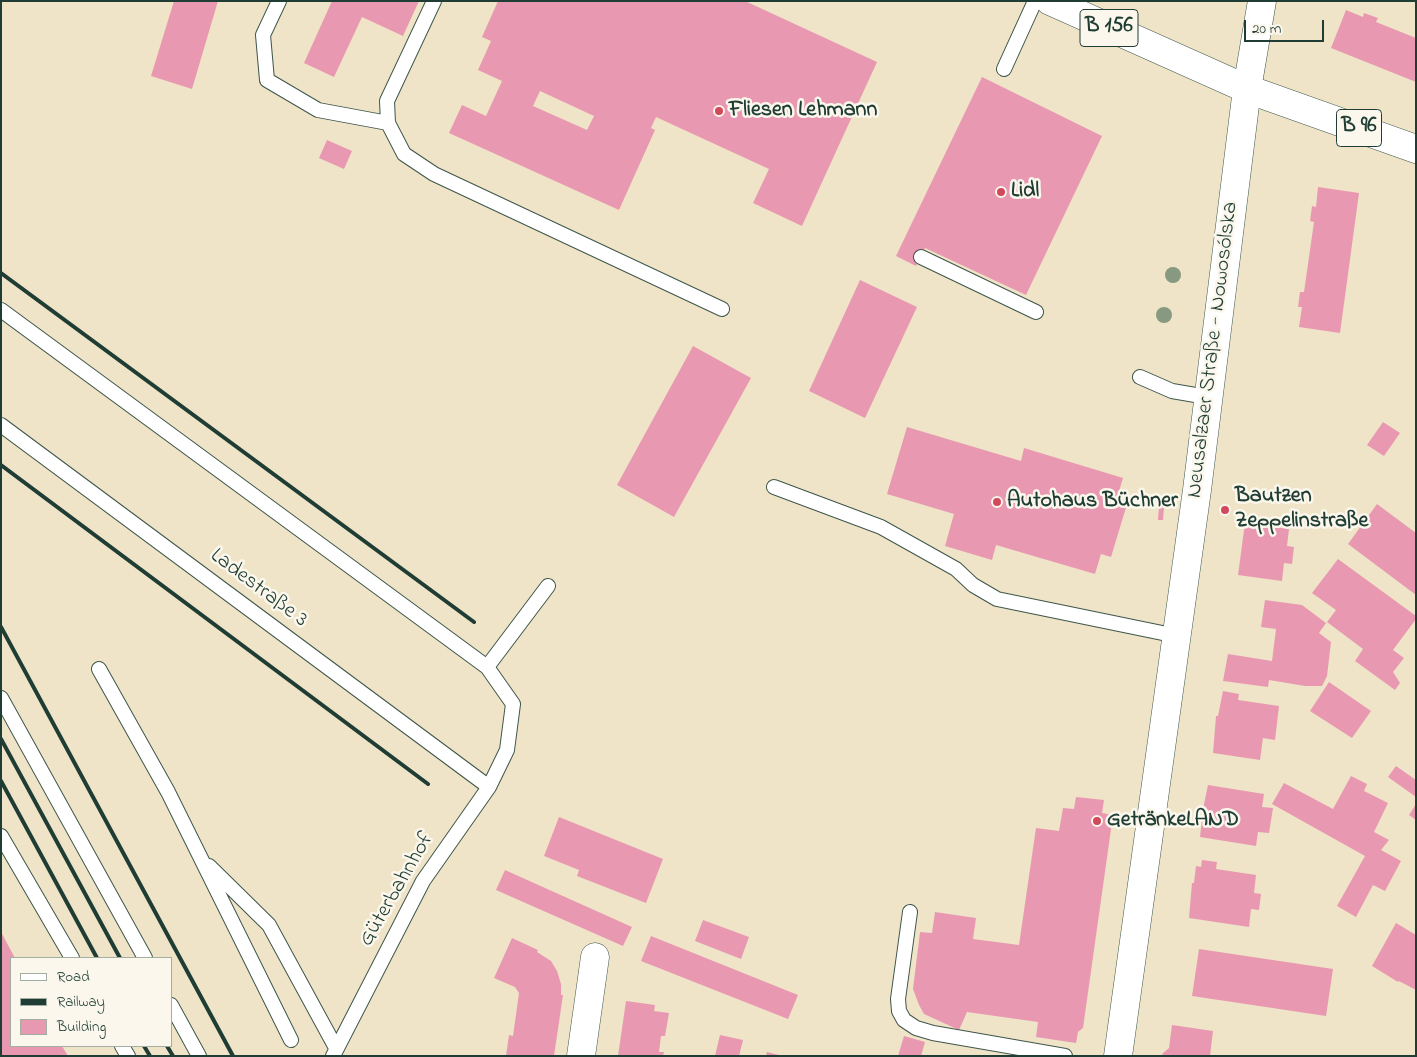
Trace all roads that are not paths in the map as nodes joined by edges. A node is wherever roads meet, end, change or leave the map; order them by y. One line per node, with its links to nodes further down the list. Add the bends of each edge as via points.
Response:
1 (279, 1): 8 (lane, via 263,35 267,80 318,110)
2 (434, 1): 8 (lane, via 387,101)
3 (1035, 1): 6 (lane)
4 (1050, 1): 7 (main road, B 156)
5 (1262, 1): 7 (main road, Neusalzaer Straße - Nowosólska)
6 (1004, 69)
7 (1247, 89): 9 (main road, B 96); 15 (main road, Neusalzaer Straße - Nowosólska)
8 (388, 123): 11 (lane, via 404,154 434,174)
9 (1416, 149)
10 (920, 257): 13 (lane)
11 (722, 309)
12 (1, 310): 20 (lane, Güterbahnhof)
13 (1036, 312)
14 (1140, 377): 15 (lane, via 1172,391)
15 (1207, 397): 19 (main road, Neusalzaer Straße - Nowosólska)
16 (1, 425): 23 (lane, Ladestraße 3)
17 (774, 487): 19 (lane, via 880,527 956,569 997,599)
18 (548, 586): 20 (lane)
19 (1176, 636): 36 (main road, Neusalzaer Straße - Nowosólska)
20 (487, 667): 23 (lane, Güterbahnhof, via 513,704 507,750)
21 (99, 669): 25 (lane, via 168,792)
22 (1, 698): 28 (lane)
23 (489, 787): 32 (lane, Güterbahnhof, via 422,881)
24 (1, 836): 27 (lane)
25 (201, 859): 31 (lane); 32 (lane, via 269,925)
26 (910, 912): 35 (lane, via 898,999 904,1020 933,1033)
27 (71, 957)
28 (144, 957)
29 (595, 957): 34 (main road)
30 (172, 1007): 33 (lane)
31 (291, 1040)
32 (334, 1052)
33 (199, 1056)
34 (581, 1056)
35 (1065, 1056)
36 (1118, 1056)

